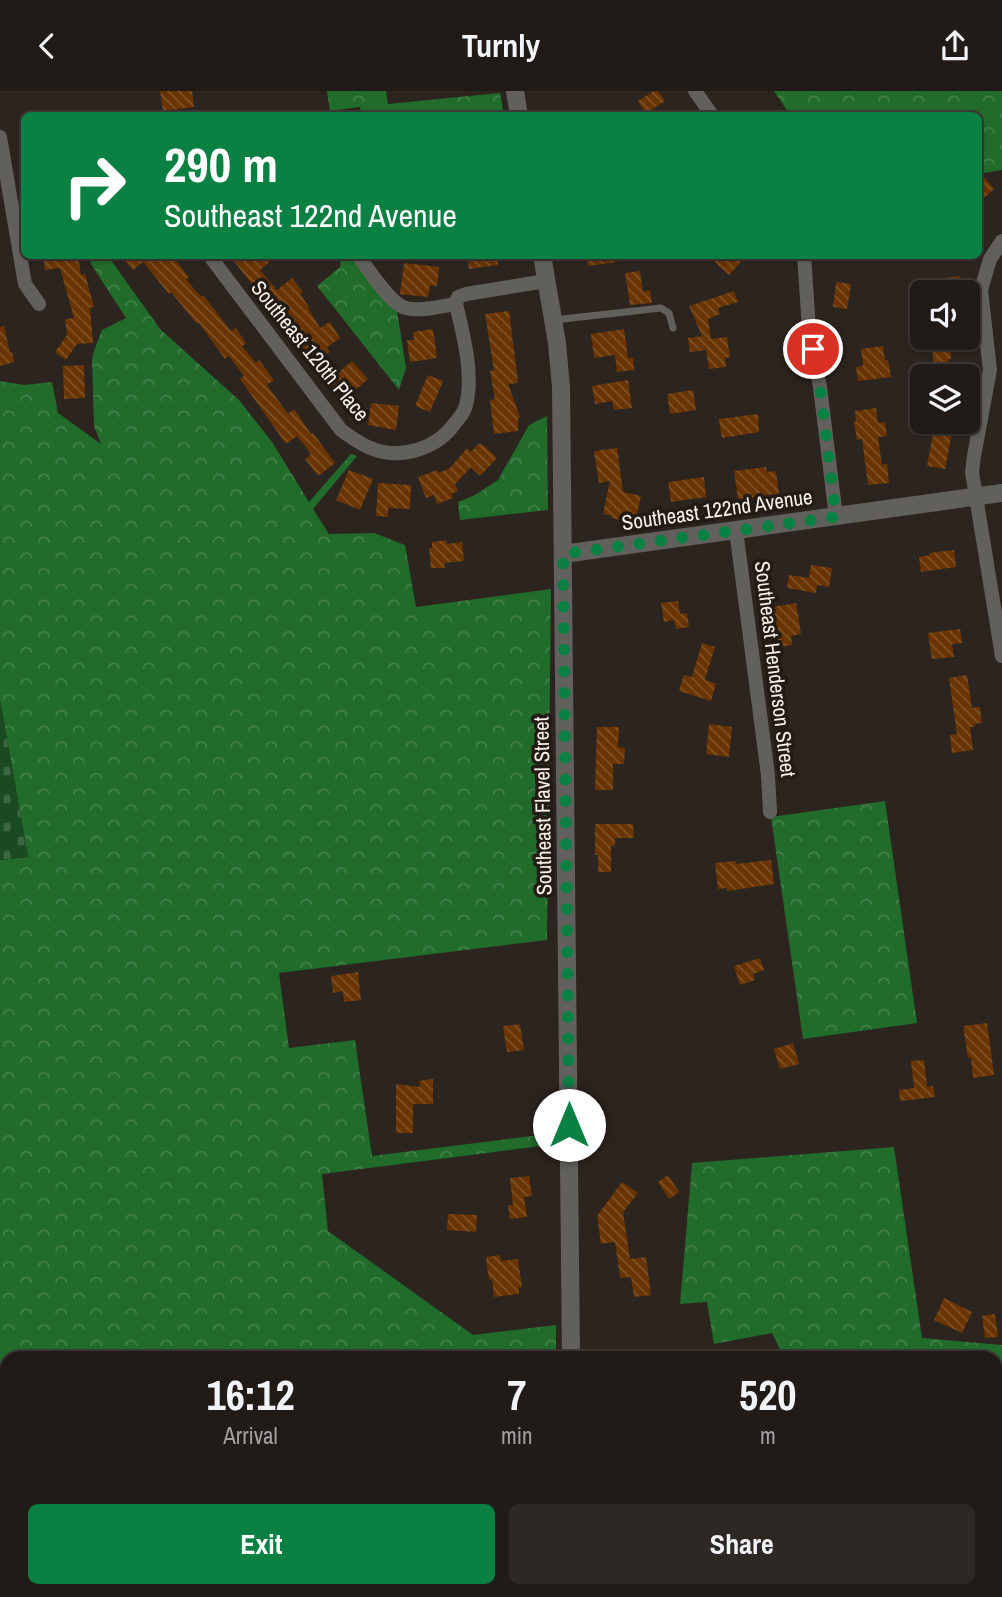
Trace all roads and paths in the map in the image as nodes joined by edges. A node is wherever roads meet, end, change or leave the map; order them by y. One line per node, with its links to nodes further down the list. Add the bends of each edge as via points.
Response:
1 (515, 91): 3 (street)
2 (695, 91): 4 (street)
3 (518, 112)
4 (710, 112)
5 (0, 137): 6 (street)
6 (19, 212): 7 (street)
7 (21, 236)
8 (1002, 241): 20 (street, via 990,259 981,290 990,370 972,472)
9 (23, 259): 16 (street, via 25,284)
10 (212, 259): 15 (street, Southeast 120th Place, via 341,430 388,453 419,450 438,440 466,408 470,382)
11 (361, 259): 15 (street, via 392,299 405,308)
12 (543, 259): 14 (street, Southeast Flavel Street)
13 (804, 259): 21 (street, via 809,330)
14 (546, 281): 15 (street, via 466,294); 17 (street, Southeast Flavel Street)
15 (456, 303)
16 (39, 304)
17 (553, 320): 18 (lane, via 661,308 669,313); 23 (street, Southeast Flavel Street, via 560,371)
18 (673, 328)
19 (1002, 493): 20 (street, Southeast 122nd Avenue)
20 (975, 497): 21 (street, Southeast 122nd Avenue); 24 (street)
21 (836, 517): 22 (street, Southeast 122nd Avenue)
22 (736, 530): 23 (street, Southeast 122nd Avenue); 25 (street, Southeast Henderson Street)
23 (563, 554): 26 (street, Southeast Flavel Street)
24 (1002, 656)
25 (770, 812)
26 (571, 1351)

